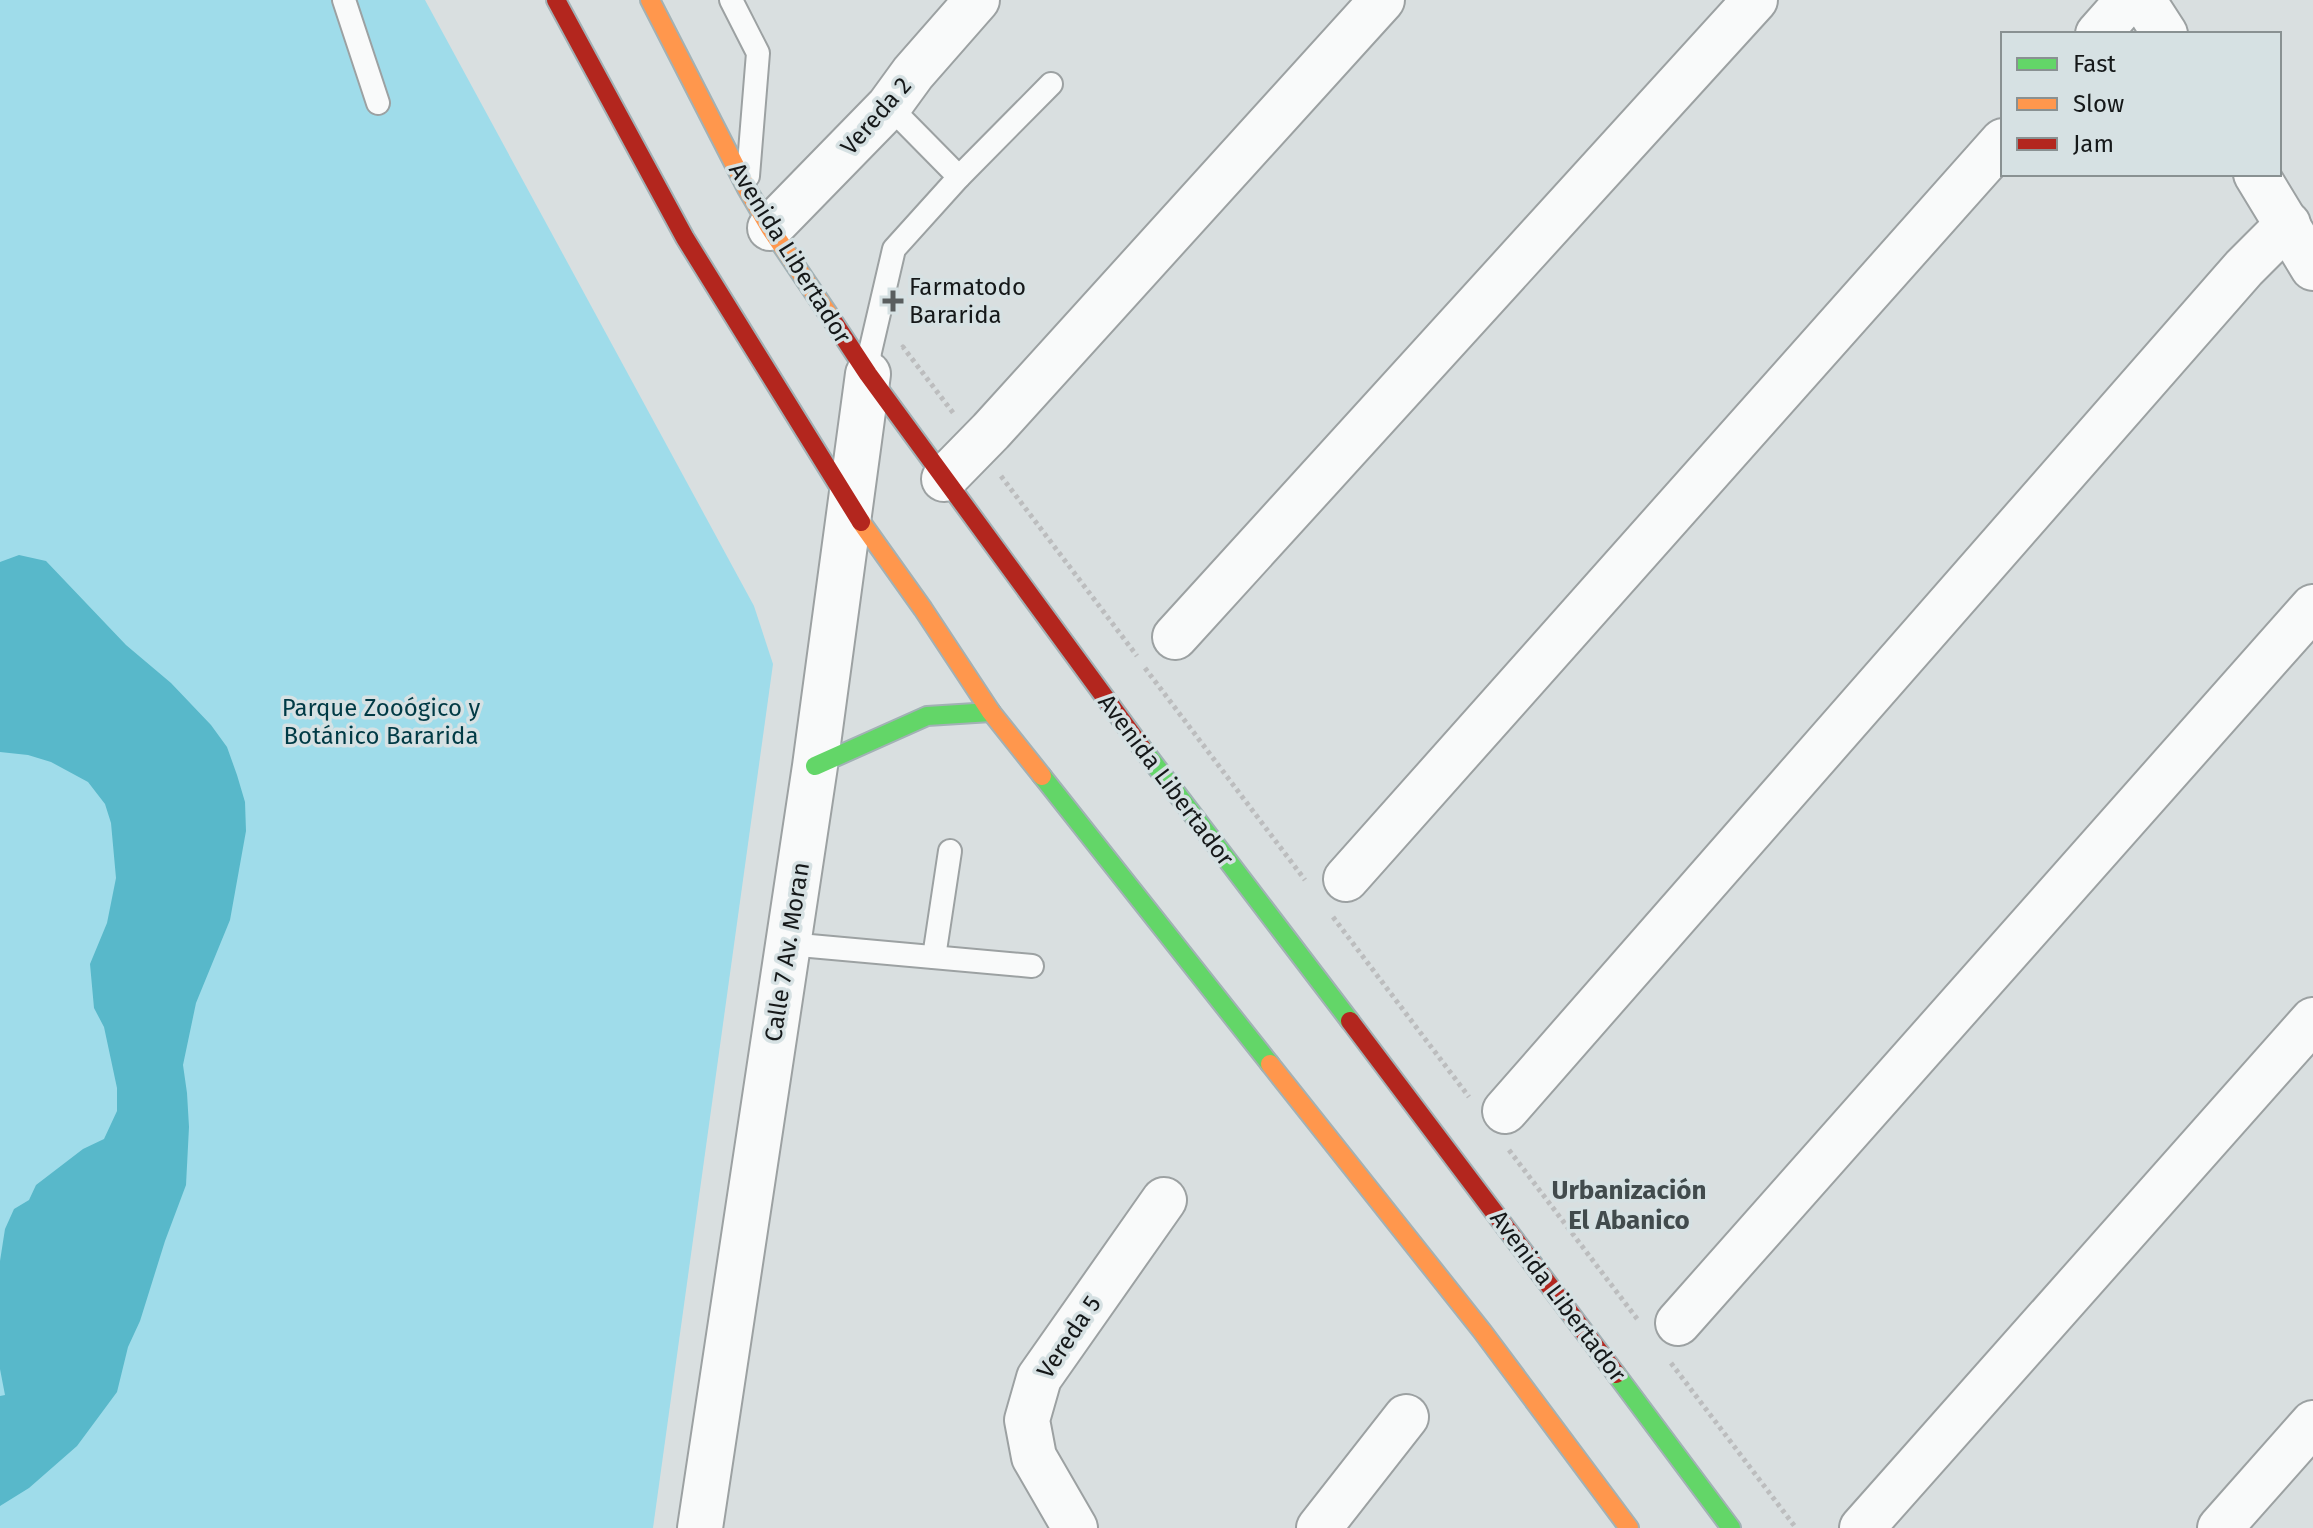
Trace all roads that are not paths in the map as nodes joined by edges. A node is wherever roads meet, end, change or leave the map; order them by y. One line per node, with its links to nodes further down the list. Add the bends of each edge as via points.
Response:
1 (344, 0): 13 (lane)
2 (556, 0): 24 (main road, via 685,238)
3 (650, 0): 18 (main road, Avenida Libertador)
4 (731, 0): 18 (lane, via 758,53)
5 (977, 0): 14 (street, Vereda 2)
6 (1382, 0): 23 (street)
7 (1755, 0): 26 (street)
8 (2128, 0): 10 (street)
9 (2143, 0): 11 (street)
10 (2100, 32)
11 (2164, 32)
12 (1051, 84): 17 (lane)
13 (378, 103)
14 (889, 106): 17 (lane); 20 (street, Vereda 2)
15 (2001, 143): 30 (street)
16 (2257, 176): 19 (street)
17 (959, 177): 22 (lane, via 894,249)
18 (747, 189): 20 (main road, Avenida Libertador)
19 (2288, 224): 21 (street); 35 (street)
20 (770, 228): 22 (main road, Avenida Libertador)
21 (2313, 268)
22 (868, 374): 23 (main road, Avenida Libertador); 24 (street, Calle 7 Av. Moran)
23 (944, 479): 44 (main road, Avenida Libertador)
24 (850, 507): 27 (main road); 28 (street, Calle 7 Av. Moran)
25 (2313, 607): 37 (street)
26 (1175, 637)
27 (991, 712): 28 (main road, via 927,716); 43 (main road, via 1482,1331)
28 (815, 766): 31 (street, Calle 7 Av. Moran)
29 (950, 851): 32 (lane)
30 (1346, 879)
31 (788, 944): 32 (lane); 40 (street, Calle 7 Av. Moran)
32 (934, 957): 33 (lane)
33 (1032, 966)
34 (2313, 1020): 45 (street)
35 (1505, 1111)
36 (1164, 1200): 41 (street, Vereda 5, via 1039,1378 1027,1420 1034,1457)
37 (1678, 1323)
38 (1406, 1417): 42 (street)
39 (2313, 1423): 46 (street)
40 (700, 1528)
41 (1075, 1528)
42 (1319, 1528)
43 (1629, 1528)
44 (1731, 1528)
45 (1862, 1528)
46 (2220, 1528)

